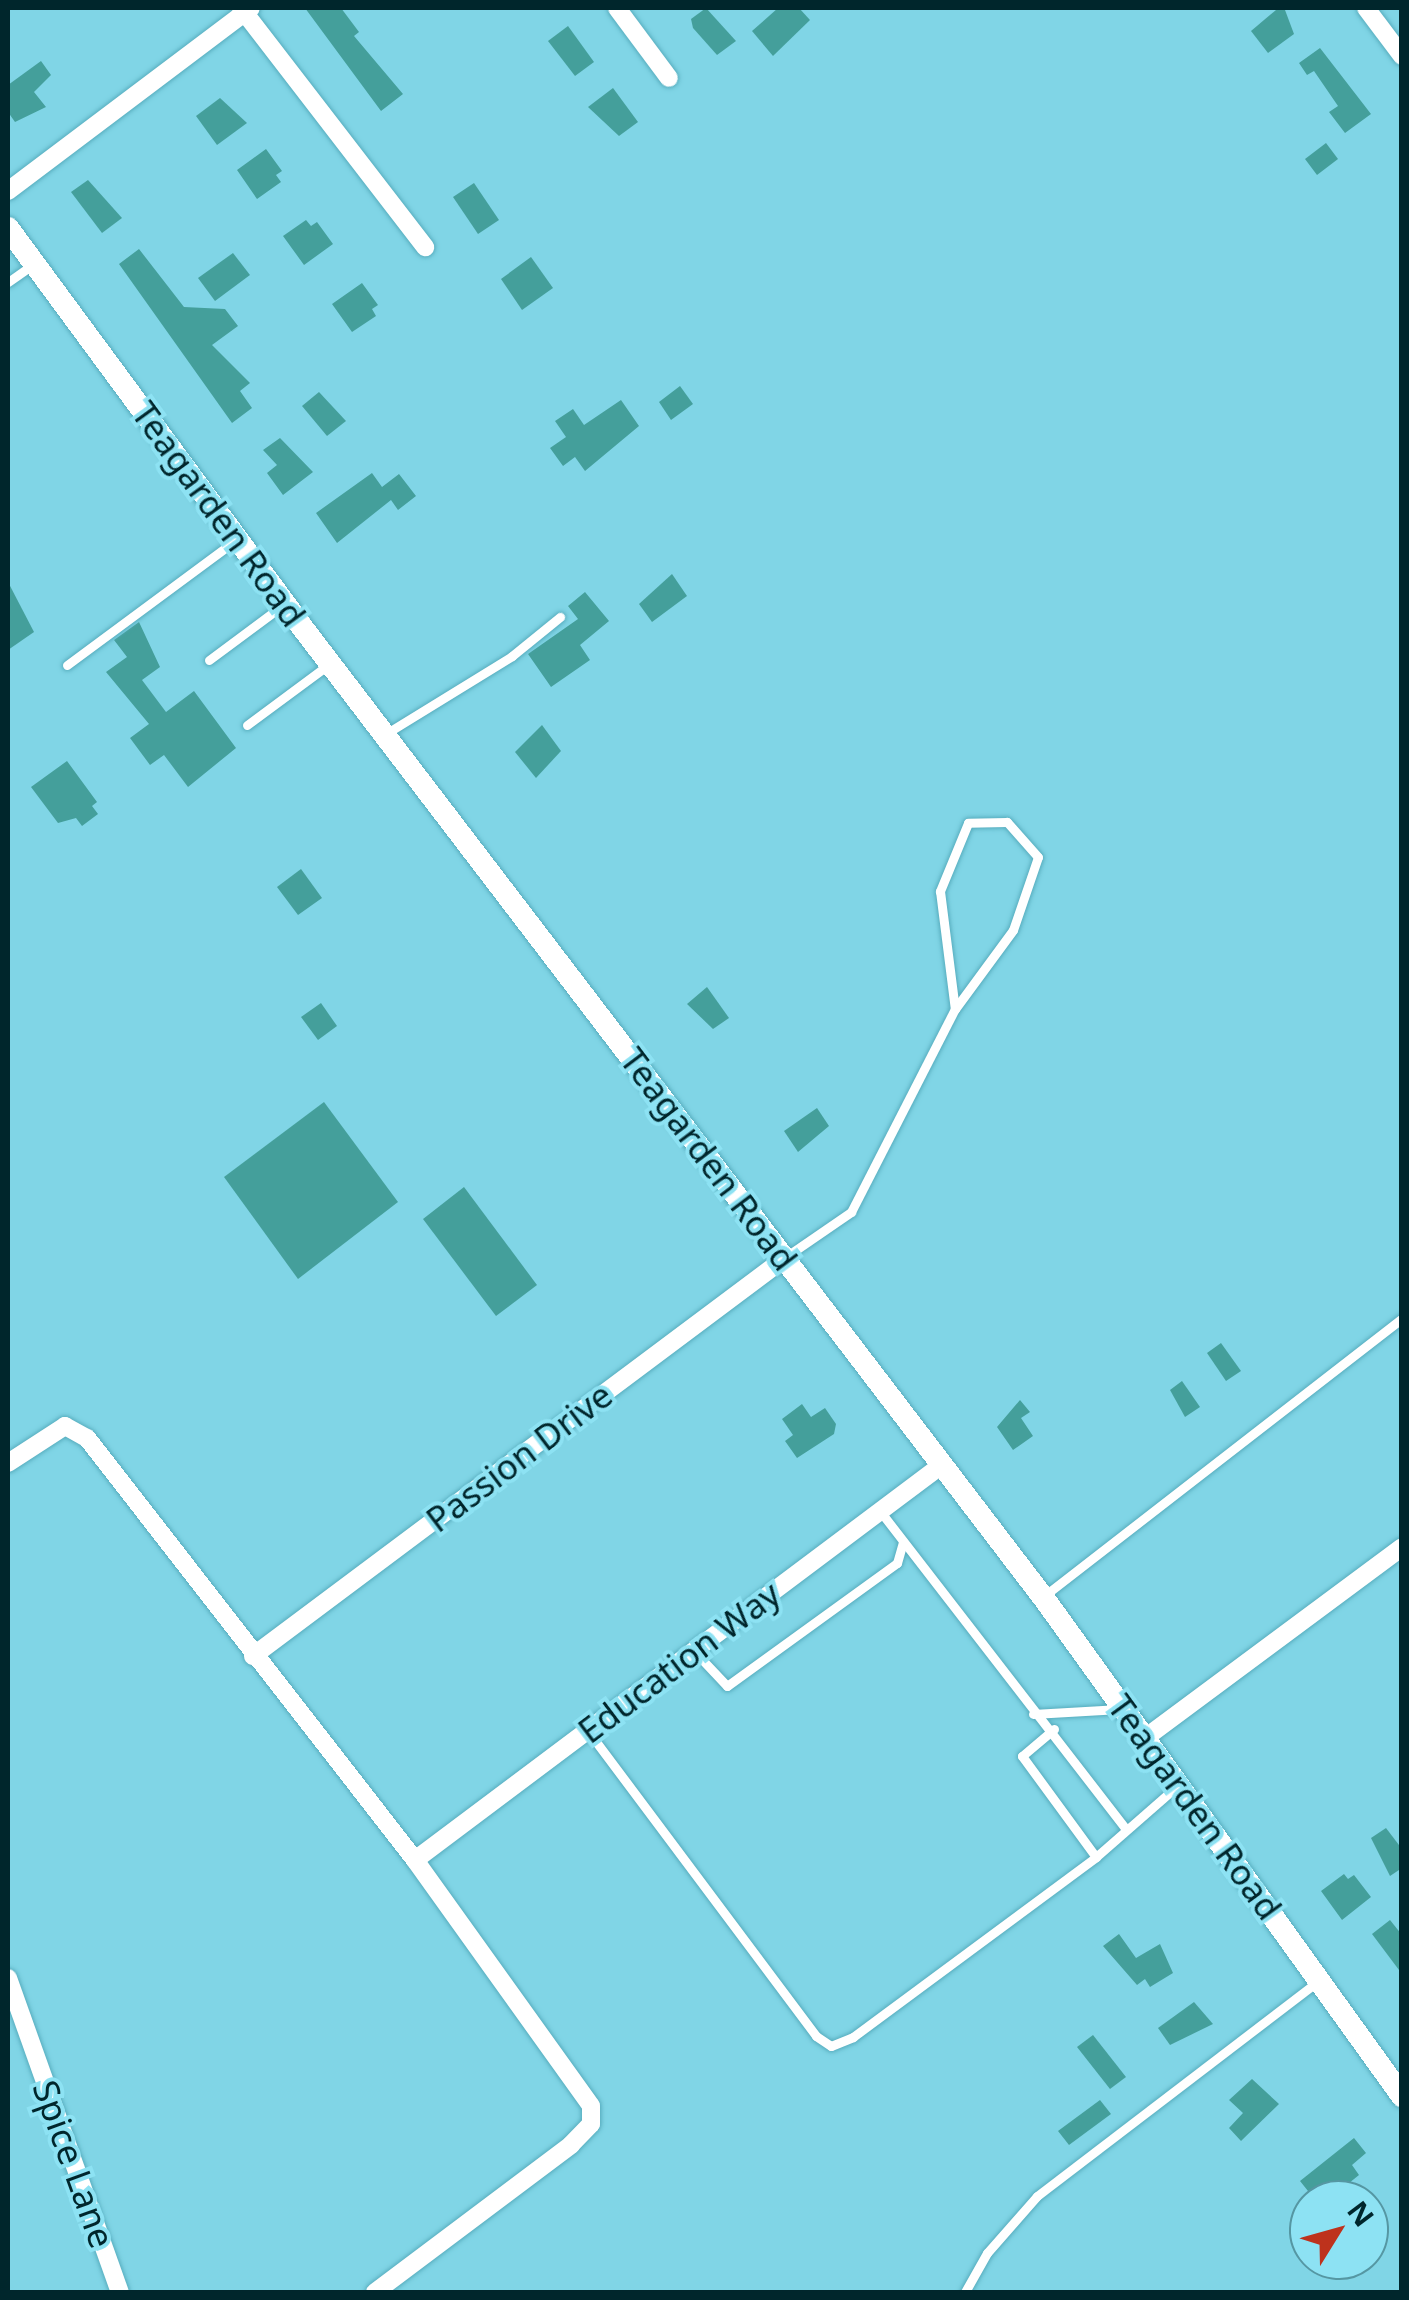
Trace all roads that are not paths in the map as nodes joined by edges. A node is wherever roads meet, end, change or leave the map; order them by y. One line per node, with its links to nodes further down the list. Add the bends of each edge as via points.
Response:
1 (617, 8): 5 (street)
2 (1366, 8): 4 (street)
3 (246, 9): 6 (street); 8 (street)
4 (1402, 56)
5 (668, 78)
6 (8, 191)
7 (8, 228): 9 (street, Teagarden Road)
8 (425, 247)
9 (34, 263): 10 (lane); 11 (street, Teagarden Road)
10 (8, 282)
11 (238, 538): 12 (street, Teagarden Road); 16 (lane)
12 (285, 604): 14 (lane); 15 (street, Teagarden Road)
13 (560, 617): 18 (lane, via 512,656)
14 (209, 660)
15 (330, 663): 17 (lane); 18 (street, Teagarden Road)
16 (68, 665)
17 (246, 725)
18 (385, 734): 20 (street, Teagarden Road)
19 (955, 1009): 19 (lane, via 1013,930 1038,857 1007,822 968,823 940,892); 20 (lane, via 851,1212)
20 (785, 1258): 23 (street, Teagarden Road); 29 (street, Passion Drive)
21 (1402, 1318): 27 (lane)
22 (8, 1463): 29 (street, via 65,1426 87,1438)
23 (943, 1464): 24 (street, Education Way); 27 (street, Teagarden Road)
24 (880, 1511): 25 (lane); 28 (street, Education Way)
25 (903, 1542): 28 (lane, via 897,1562 727,1686); 31 (lane)
26 (1402, 1547): 34 (street)
27 (1043, 1597): 30 (street, Teagarden Road)
28 (694, 1651): 33 (street, Education Way)
29 (253, 1656): 38 (street)
30 (1123, 1708): 31 (lane); 34 (street, Teagarden Road)
31 (1033, 1714): 32 (lane)
32 (1054, 1729): 36 (lane); 37 (lane, via 1022,1756)
33 (588, 1731): 37 (lane, via 816,2036 831,2046 853,2037); 38 (street, Education Way)
34 (1145, 1738): 35 (street, Teagarden Road)
35 (1179, 1784): 36 (lane); 40 (street, Teagarden Road)
36 (1126, 1828): 37 (lane)
37 (1096, 1858)
38 (415, 1860): 43 (street, via 581,2086 592,2124)
39 (8, 1978): 42 (street, Spice Lane)
40 (1319, 1980): 41 (street, Teagarden Road); 44 (lane, via 1037,2196 986,2253)
41 (1402, 2096)
42 (120, 2292)
43 (375, 2292)
44 (964, 2292)

